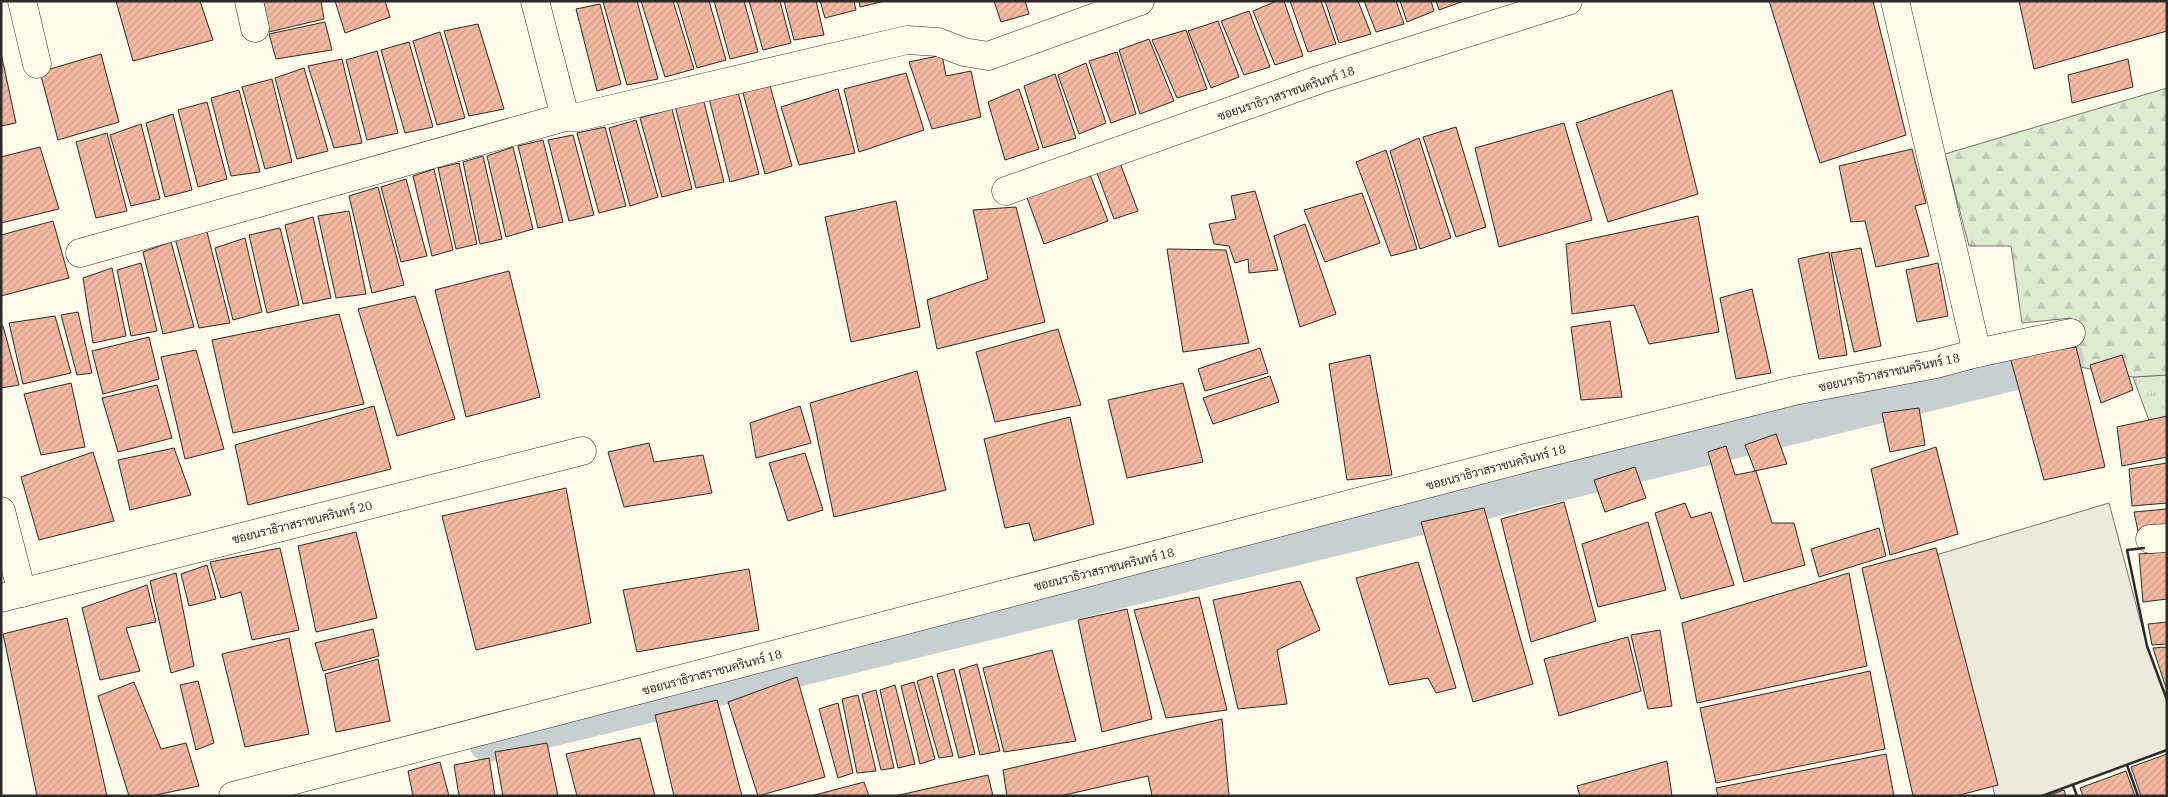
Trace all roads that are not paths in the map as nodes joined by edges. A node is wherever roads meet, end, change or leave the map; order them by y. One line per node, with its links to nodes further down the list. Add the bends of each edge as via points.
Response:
1 (22, 1): 8 (street)
2 (249, 1): 7 (street)
3 (536, 1): 9 (street)
4 (1140, 1): 9 (street, via 988,56 964,52 938,42 907,40 578,117)
5 (1568, 1): 10 (street, ซอยนราธิวาสราชนครินทร์ 18, via 1318,80)
6 (1895, 1): 13 (street, ซอยนราธิวาสราชนครินทร์ 18)
7 (255, 28)
8 (37, 64)
9 (565, 117): 11 (street)
10 (1006, 191)
11 (80, 253)
12 (2071, 333): 13 (street, ซอยนราธิวาสราชนครินทร์ 18)
13 (1977, 353): 17 (street, ซอยนราธิวาสราชนครินทร์ 18, via 1794,391 1530,457)
14 (582, 451): 16 (street, ซอยนราธิวาสราชนครินทร์ 20)
15 (1, 510): 16 (street, ซอยนราธิวาสราชนครินทร์ 20)
16 (11, 596)
17 (233, 796)

